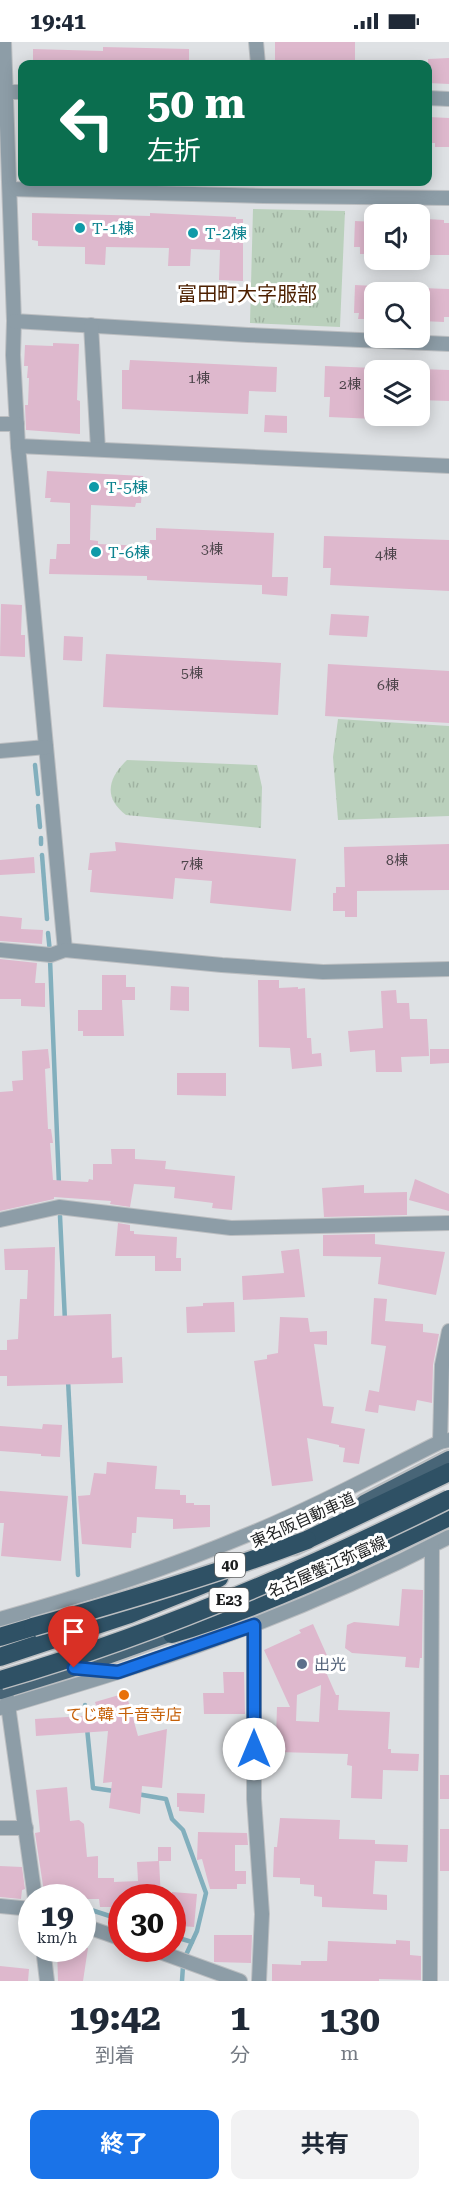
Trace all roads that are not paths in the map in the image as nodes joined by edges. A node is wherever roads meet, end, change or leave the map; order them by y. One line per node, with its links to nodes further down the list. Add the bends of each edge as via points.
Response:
1 (4, 42): 4 (street)
2 (256, 42): 3 (street)
3 (258, 60)
4 (3, 92): 7 (street)
5 (432, 98): 6 (street)
6 (449, 99)
7 (6, 180): 11 (street)
8 (177, 186): 9 (street)
9 (263, 189): 10 (street)
10 (449, 198)
11 (5, 224): 12 (street)
12 (14, 321): 13 (street); 15 (street)
13 (91, 325): 14 (street); 19 (street)
14 (449, 344)
15 (7, 355): 17 (street)
16 (0, 424): 17 (street)
17 (17, 424): 18 (street)
18 (18, 446): 19 (street); 21 (street)
19 (98, 449): 20 (street)
20 (449, 466)
21 (46, 747): 22 (street); 23 (street)
22 (0, 751)
23 (65, 950): 24 (street, via 51,956); 25 (street, via 324,972)
24 (0, 951)
25 (449, 969)
26 (0, 1220): 27 (street, via 59,1208 231,1228)
27 (449, 1223)
28 (449, 1331): 29 (street, via 442,1365)
29 (445, 1441): 37 (street, via 246,1536 94,1593)
30 (448, 1462): 35 (highway, 東名阪自動車道 / E23); 41 (main road, 40, via 186,1584)
31 (449, 1499): 46 (highway, E23, bridge, via 259,1587)
32 (449, 1509): 39 (main road, 名古屋蟹江弥富線 / 40, via 316,1573)
33 (449, 1517): 39 (highway, via 274,1599)
34 (449, 1537): 36 (street)
35 (307, 1540): 40 (highway, bridge, via 127,1601); 42 (highway, 東名阪自動車道 / E23, bridge, via 130,1614)
36 (432, 1546): 38 (street); 57 (street)
37 (0, 1619)
38 (254, 1625): 43 (street); 56 (street, via 254,1799 262,1914)
39 (172, 1634): 43 (street); 44 (main road, 名古屋蟹江弥富線 / 40)
40 (0, 1636)
41 (0, 1644)
42 (0, 1657)
43 (140, 1666): 45 (street)
44 (74, 1668): 45 (street); 46 (main road, 名古屋蟹江弥富線 / 40)
45 (118, 1672): 46 (street)
46 (2, 1692): 48 (street)
47 (0, 1827): 48 (street)
48 (26, 1828): 49 (street)
49 (33, 1884)
50 (0, 1906): 51 (street)
51 (18, 1908)
52 (186, 1961): 55 (street)
53 (45, 1962): 54 (street)
54 (47, 1981)
55 (240, 1981)
56 (259, 1981)
57 (430, 1981)

